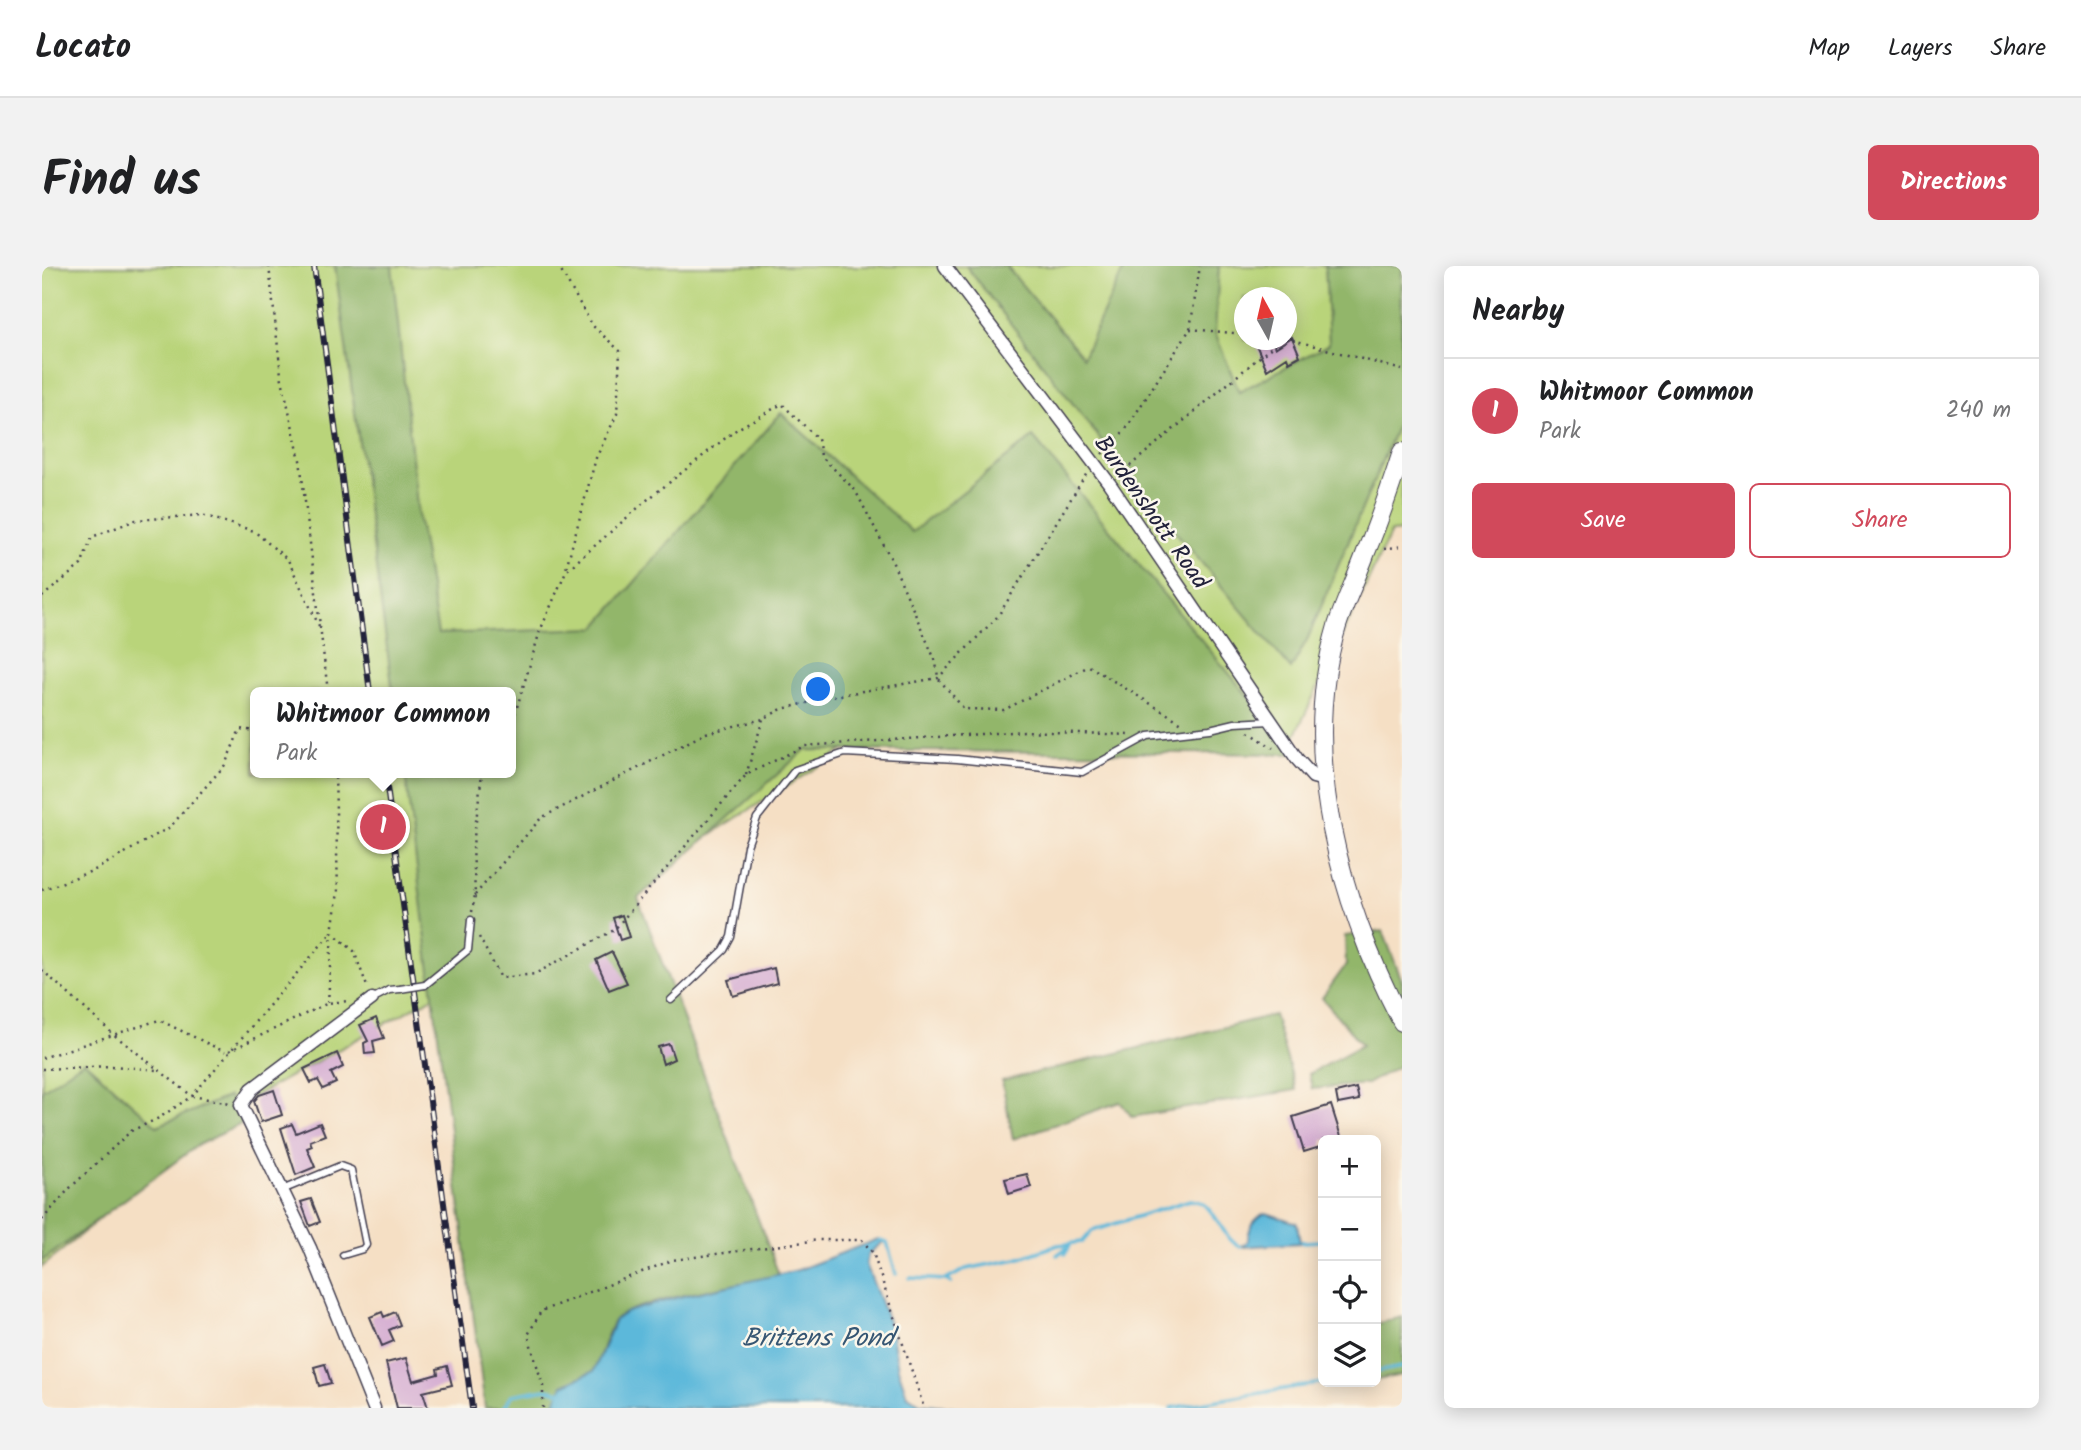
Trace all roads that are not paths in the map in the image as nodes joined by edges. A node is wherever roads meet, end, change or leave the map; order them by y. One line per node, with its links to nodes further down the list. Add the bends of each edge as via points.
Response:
1 (945, 266): 3 (street, Burdenshott Road, via 1110,483)
2 (1402, 452): 4 (main road, via 1336,629 1325,699)
3 (1271, 721): 4 (street, Burdenshott Road, via 1305,769); 7 (lane, via 1148,736 1082,772 845,754 794,770 757,818 747,846 731,937 724,950)
4 (1324, 780): 8 (main road, via 1331,831 1344,875)
5 (471, 920): 6 (lane, bridge, via 468,950 425,985 390,990)
6 (372, 999): 9 (street, via 252,1089 241,1105)
7 (671, 1000)
8 (1402, 1022)
9 (282, 1190): 10 (lane, via 340,1166 351,1170 366,1245); 11 (street)
10 (343, 1255)
11 (374, 1408)

